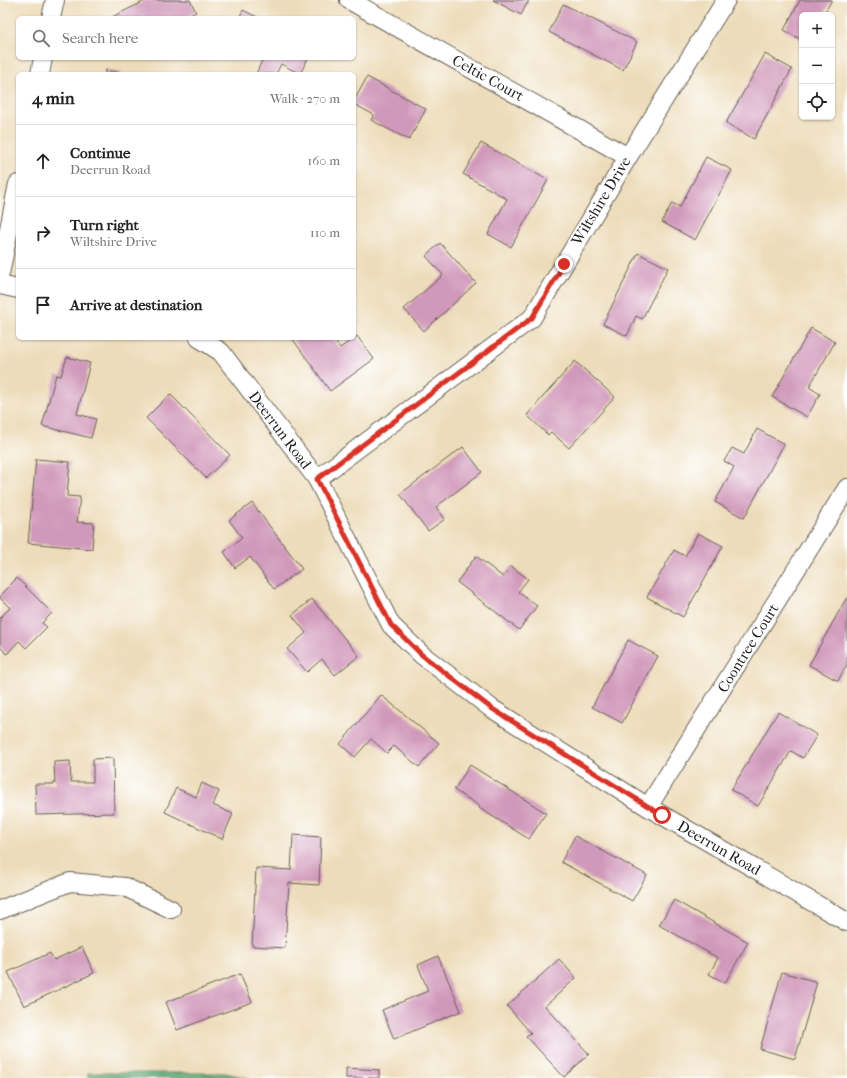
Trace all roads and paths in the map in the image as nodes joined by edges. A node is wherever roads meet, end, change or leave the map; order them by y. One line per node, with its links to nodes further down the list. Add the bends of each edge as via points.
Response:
1 (55, 0): 4 (street)
2 (349, 0): 7 (street, Celtic Court)
3 (726, 0): 7 (street, Wiltshire Drive)
4 (51, 16)
5 (43, 60): 6 (street)
6 (40, 72)
7 (628, 157): 13 (street, Wiltshire Drive, via 532,318)
8 (16, 194): 9 (street)
9 (0, 274)
10 (0, 286): 11 (street)
11 (16, 289)
12 (202, 340): 13 (street, Deerrun Road, via 221,352)
13 (317, 479): 15 (street, Deerrun Road, via 391,625 422,655 491,708)
14 (847, 488): 15 (street, Coontree Court)
15 (648, 807): 18 (street, Deerrun Road)
16 (171, 909): 17 (street, via 125,887 70,882)
17 (0, 910)
18 (847, 922)

